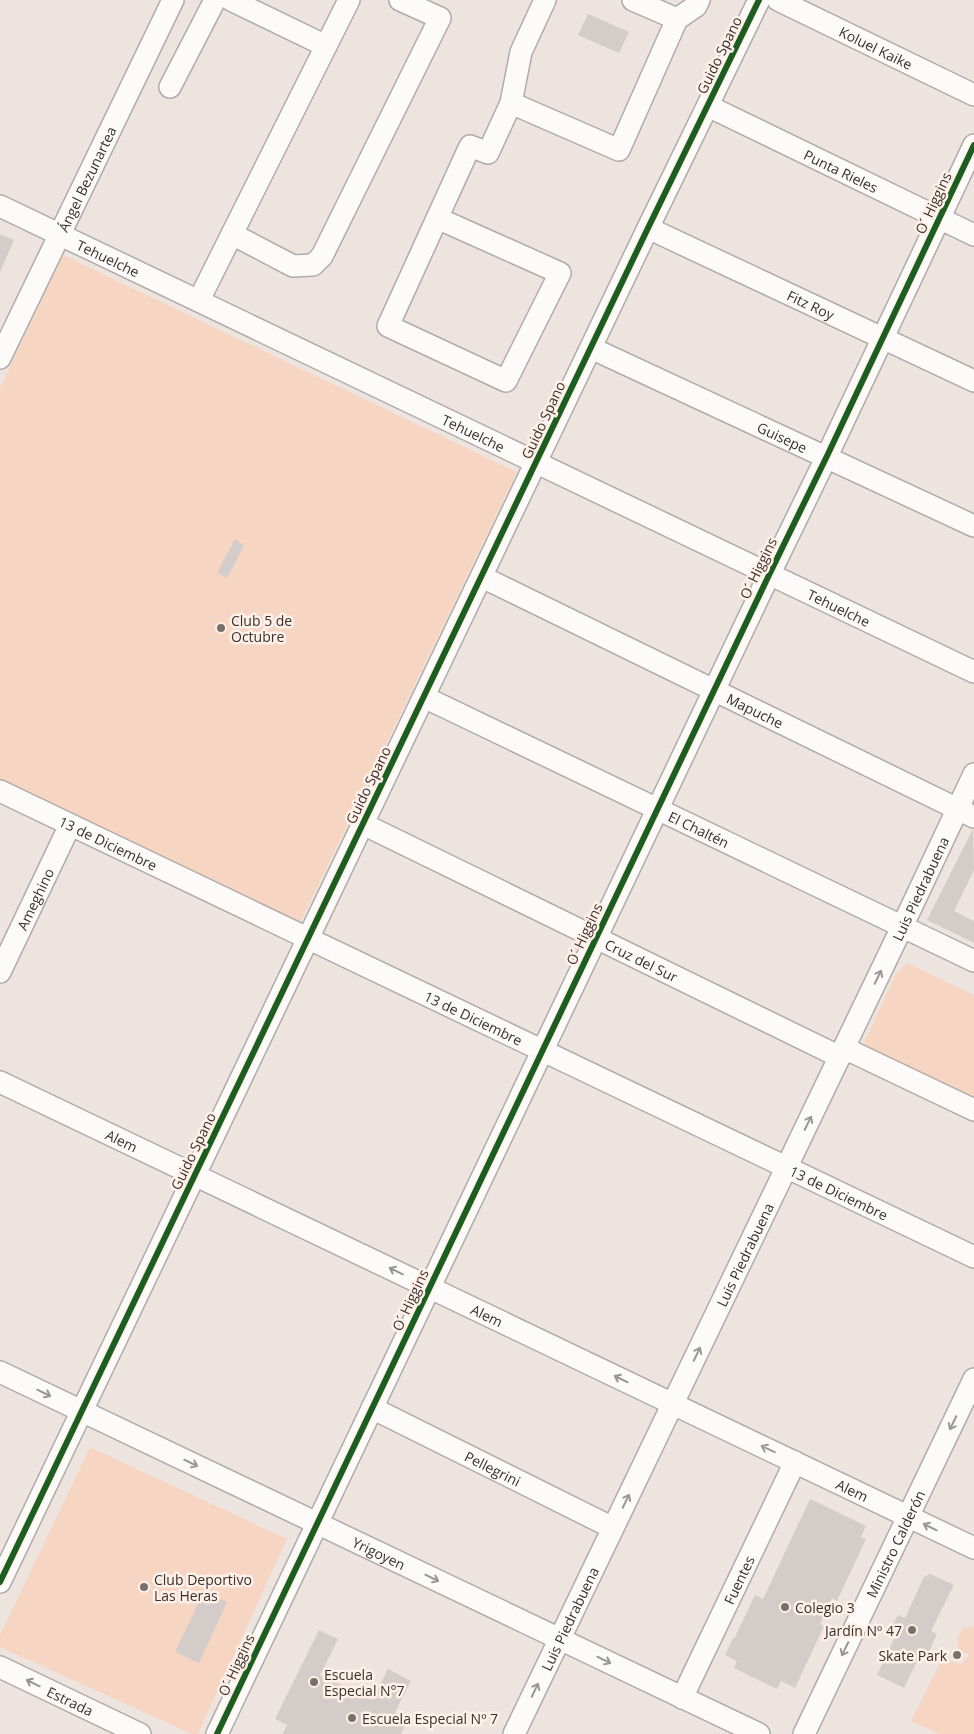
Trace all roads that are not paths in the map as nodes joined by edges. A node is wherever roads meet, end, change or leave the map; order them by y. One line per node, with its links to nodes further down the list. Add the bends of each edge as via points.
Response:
1 (172, 0): 22 (street, Ángel Bezunartea)
2 (215, 0): 13 (street)
3 (231, 0): 12 (street)
4 (349, 0): 12 (street)
5 (400, 0): 23 (street, via 440,18 322,256 313,264 294,266)
6 (544, 0): 15 (street, via 521,52)
7 (634, 0): 11 (street)
8 (699, 0): 11 (street, via 696,6)
9 (759, 0): 16 (street, Guido Spano)
10 (778, 0): 14 (street, Koluel Kaike)
11 (677, 19): 15 (street, via 619,150)
12 (326, 46): 23 (street)
13 (170, 87)
14 (974, 95)
15 (510, 103): 19 (street, via 488,154 470,146)
16 (708, 106): 20 (street, Punta Rieles); 21 (street, Guido Spano)
17 (974, 145): 20 (street, O´ Higgins)
18 (0, 206): 22 (street, Tehuelche)
19 (437, 218): 19 (street, via 560,272 506,381 388,326)
20 (939, 219): 24 (street, Punta Rieles); 26 (street, O´ Higgins)
21 (648, 228): 26 (street, Fitz Roy); 27 (street, Guido Spano)
22 (60, 234): 25 (street, Tehuelche); 28 (street, Ángel Bezunartea)
23 (232, 234): 25 (street)
24 (974, 236)
25 (198, 300): 31 (street, Tehuelche)
26 (883, 338): 29 (street, Fitz Roy); 30 (street, O´ Higgins)
27 (591, 348): 30 (street, Guisepe); 31 (street, Guido Spano)
28 (0, 358)
29 (974, 381)
30 (827, 456): 32 (street, Guisepe); 33 (street, O´ Higgins)
31 (537, 462): 33 (street, Tehuelche); 34 (street, Guido Spano)
32 (974, 526)
33 (768, 574): 35 (street, Tehuelche); 36 (street, O´ Higgins)
34 (482, 577): 36 (street, Mapuche); 37 (street, Guido Spano)
35 (974, 672)
36 (714, 690): 40 (street, O´ Higgins); 41 (street, Mapuche)
37 (424, 697): 40 (street, El Chaltén); 42 (street, Guido Spano)
38 (974, 774): 41 (street, Luis Piedrabuena)
39 (0, 791): 43 (street, 13 de Diciembre)
40 (657, 810): 44 (street, El Chaltén); 45 (street, O´ Higgins)
41 (965, 813): 44 (street, Luis Piedrabuena)
42 (363, 824): 45 (street, Cruz del Sur); 46 (street, Guido Spano)
43 (70, 825): 46 (street, 13 de Diciembre); 48 (street, Ameghino)
44 (902, 926): 47 (street, El Chaltén); 50 (street, Luis Piedrabuena, one-way to 44)
45 (596, 938): 49 (street, O´ Higgins); 50 (street, Cruz del Sur)
46 (308, 939): 49 (street, 13 de Diciembre); 54 (street, Guido Spano)
47 (974, 961)
48 (0, 972)
49 (542, 1050): 53 (street, 13 de Diciembre); 56 (street, O´ Higgins)
50 (842, 1052): 52 (street, Cruz del Sur); 53 (street, Luis Piedrabuena, one-way to 50)
51 (0, 1082): 54 (street, Alem)
52 (974, 1110)
53 (787, 1167): 55 (street, 13 de Diciembre); 60 (street, Luis Piedrabuena, one-way to 53)
54 (195, 1175): 56 (street, Alem, one-way to 54); 62 (street, Guido Spano)
55 (974, 1257)
56 (429, 1287): 60 (street, Alem, one-way to 56); 61 (street, O´ Higgins)
57 (0, 1372): 62 (street, Yrigoyen, one-way to 62)
58 (974, 1380): 59 (street, Ministro Calderón)
59 (969, 1401): 64 (street, Ministro Calderón, one-way to 64)
60 (673, 1404): 63 (street, Alem, one-way to 60); 66 (street, Luis Piedrabuena, one-way to 60)
61 (372, 1408): 65 (street, O´ Higgins); 66 (street, Pellegrini)
62 (82, 1411): 65 (street, Yrigoyen, one-way to 65); 68 (street, Guido Spano)
63 (795, 1462): 64 (street, Alem); 71 (street, Fuentes)
64 (908, 1516): 67 (street, Alem, one-way to 64); 76 (street, Ministro Calderón, one-way to 76)
65 (317, 1524): 69 (street, Yrigoyen, one-way to 69); 73 (street, O´ Higgins)
66 (613, 1528): 69 (street, Luis Piedrabuena)
67 (974, 1548)
68 (0, 1582)
69 (560, 1639): 71 (street, Yrigoyen, one-way to 71); 74 (street, Luis Piedrabuena, one-way to 69)
70 (0, 1667): 72 (street, Estrada, one-way to 70)
71 (682, 1698): 75 (street, Yrigoyen)
72 (140, 1734)
73 (217, 1734)
74 (514, 1734)
75 (759, 1734)
76 (804, 1734)

